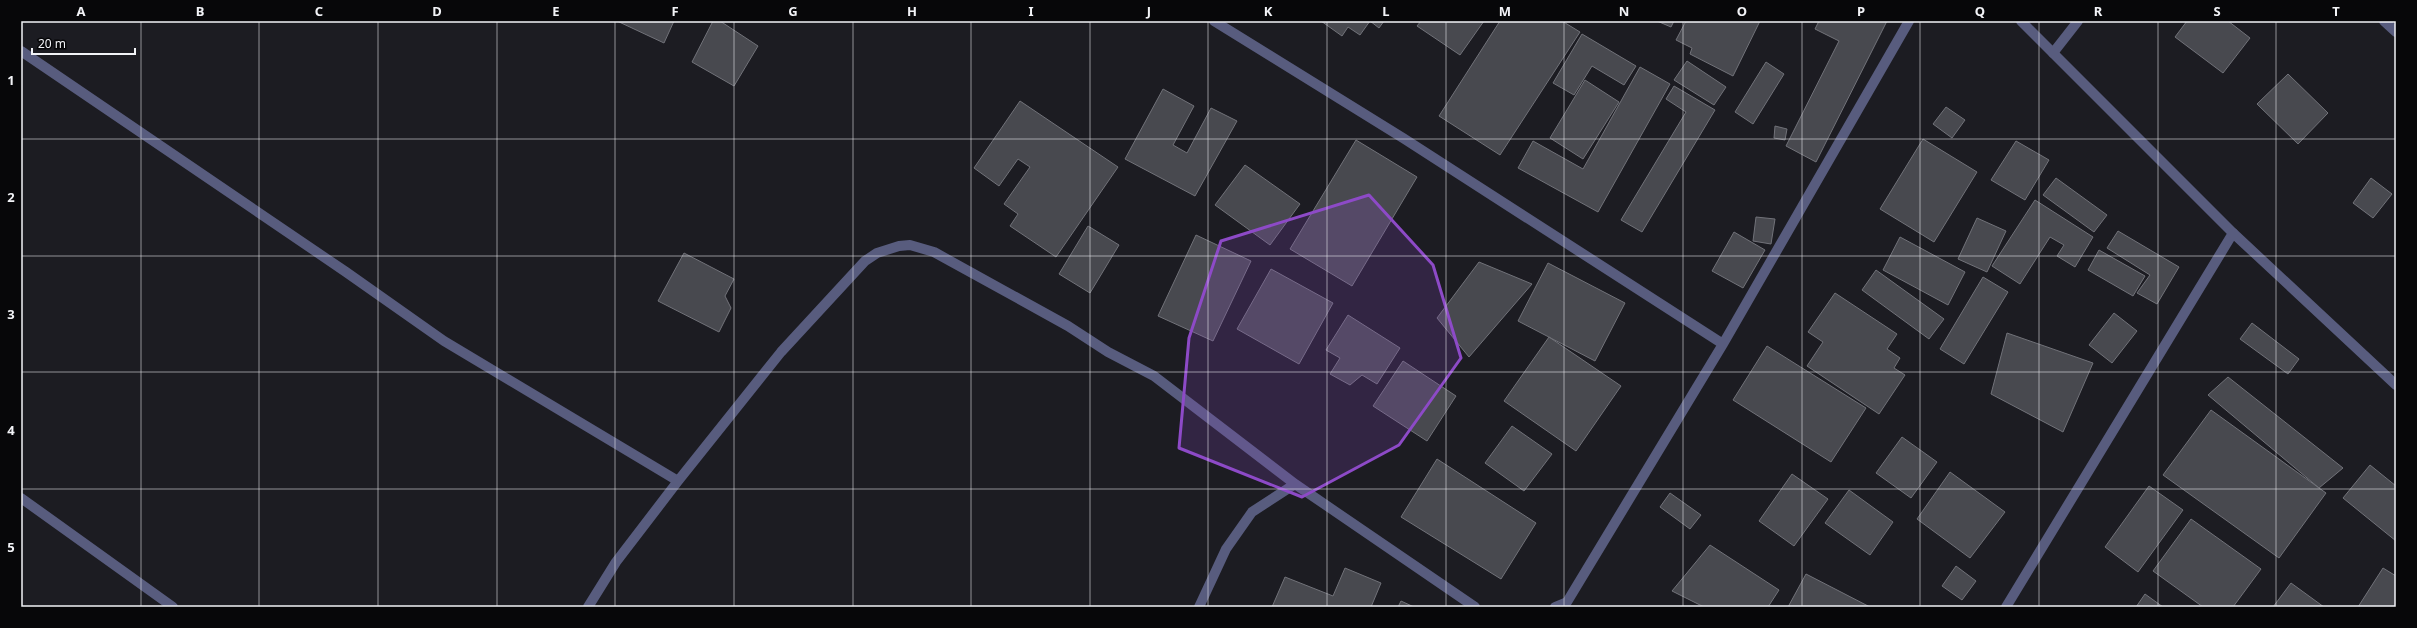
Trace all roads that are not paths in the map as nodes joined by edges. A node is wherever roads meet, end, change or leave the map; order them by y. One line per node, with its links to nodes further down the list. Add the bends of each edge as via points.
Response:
1 (1214, 21): 10 (street, via 1403,138)
2 (1909, 21): 10 (street)
3 (2021, 21): 8 (street)
4 (2078, 21): 8 (street)
5 (2384, 21): 6 (street)
6 (2396, 32)
7 (21, 50): 12 (street, via 444,342)
8 (2053, 53): 9 (street)
9 (2233, 233): 11 (street); 20 (street)
10 (1723, 344): 19 (street, via 1568,602)
11 (2396, 385)
12 (678, 481): 13 (street, via 781,352 865,261 887,248 910,245 934,252 1154,376); 16 (street, via 616,562)
13 (1295, 484): 17 (street, via 1252,512 1226,549); 18 (street)
14 (21, 498): 15 (street)
15 (173, 607)
16 (588, 607)
17 (1199, 607)
18 (1475, 607)
19 (1555, 607)
20 (2006, 607)

